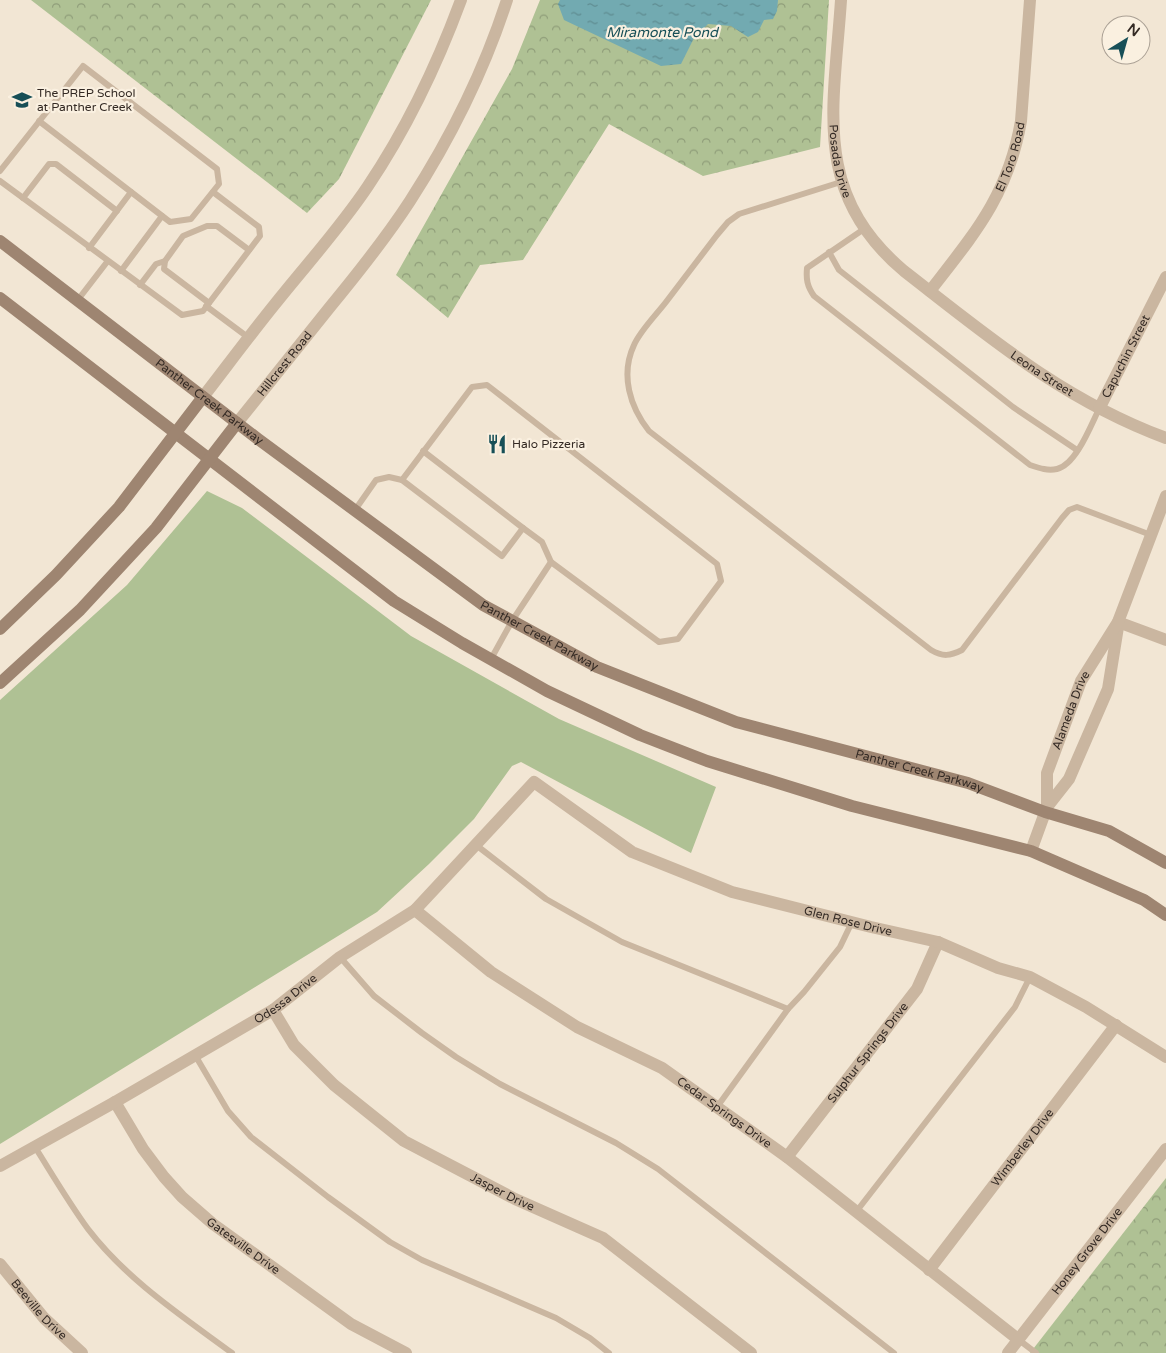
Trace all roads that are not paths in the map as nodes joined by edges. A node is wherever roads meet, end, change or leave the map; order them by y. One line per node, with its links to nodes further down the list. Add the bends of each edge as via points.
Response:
1 (462, 0): 28 (street, via 425,86 383,163 348,214)
2 (507, 0): 31 (street, Hillcrest Road, via 463,109 414,194 368,260)
3 (841, 0): 8 (street, Posada Drive, via 833,131)
4 (1030, 0): 24 (street, El Toro Road, via 1021,121 1008,173 983,221)
5 (40, 121): 6 (lane); 9 (lane); 10 (lane, via 83,66 217,169 219,184)
6 (0, 172)
7 (0, 181): 11 (lane)
8 (841, 182): 14 (street, Posada Drive); 41 (lane, via 739,214 717,235 634,344 627,384 639,418 649,432 940,655 962,650 1070,510 1077,507)
9 (132, 192): 12 (lane); 13 (lane)
10 (213, 192): 13 (lane, via 191,220 170,222); 17 (lane, via 259,227 260,236)
11 (22, 198): 12 (lane, via 49,164 56,164); 16 (lane)
12 (117, 211): 16 (lane)
13 (162, 216): 21 (lane)
14 (864, 228): 18 (lane); 24 (street, Posada Drive, via 891,261)
15 (0, 242): 26 (main road, Panther Creek Parkway)
16 (89, 248): 20 (lane)
17 (249, 250): 19 (lane, via 217,226 207,226 183,236); 27 (lane)
18 (829, 252): 34 (lane, via 839,270 1013,407); 34 (lane, via 808,268 808,287 814,296 1030,465 1056,470 1069,463)
19 (165, 261): 23 (lane, via 156,264); 27 (lane, via 164,269)
20 (107, 262): 21 (lane); 26 (lane)
21 (121, 271): 23 (lane)
22 (1166, 277): 30 (street, Capuchin Street)
23 (140, 285): 27 (lane, via 182,315 202,311)
24 (930, 291): 30 (street, Leona Street, via 1027,366)
25 (0, 298): 32 (main road)
26 (78, 301): 29 (main road, Panther Creek Parkway)
27 (208, 305): 28 (lane)
28 (248, 338): 29 (street)
29 (203, 397): 31 (main road, Panther Creek Parkway); 32 (main road)
30 (1099, 409): 33 (street, Leona Street); 34 (lane)
31 (237, 423): 36 (main road, Hillcrest Road); 39 (main road, Panther Creek Parkway)
32 (176, 434): 36 (main road); 45 (main road, via 119,508)
33 (1166, 438)
34 (1077, 450)
35 (423, 451): 37 (lane); 40 (lane); 42 (lane, via 472,387 487,386 716,564 721,581 678,639 659,642)
36 (209, 459): 47 (main road, via 394,601); 48 (main road, Hillcrest Road, via 156,528 80,610)
37 (402, 480): 39 (lane, via 389,477 376,480); 40 (lane, via 502,556)
38 (1166, 496): 41 (street, Alameda Drive)
39 (354, 510): 43 (main road, Panther Creek Parkway, via 482,605)
40 (523, 528): 42 (lane, via 542,542)
41 (1152, 535): 44 (street, Alameda Drive)
42 (551, 562): 43 (lane)
43 (512, 622): 47 (lane); 50 (main road, Panther Creek Parkway, via 597,667 736,722 968,783)
44 (1118, 622): 46 (street); 50 (street, Alameda Drive, via 1108,689 1069,779); 50 (street, Alameda Drive, via 1081,681 1046,773)
45 (0, 629)
46 (1166, 640)
47 (491, 659): 52 (main road, via 546,691 640,735 707,760 852,806)
48 (0, 683)
49 (534, 782): 51 (street, Odessa Drive); 56 (street, Glen Rose Drive, via 632,852 732,892)
50 (1046, 809): 52 (street, Alameda Drive); 53 (main road, Panther Creek Parkway, via 1109,831)
51 (476, 845): 54 (street, Odessa Drive); 60 (lane, via 546,899 622,942)
52 (1031, 851): 55 (main road, via 1144,900)
53 (1166, 863)
54 (416, 910): 58 (street, Odessa Drive); 66 (street, Cedar Springs Drive, via 491,972 578,1027 662,1068)
55 (1166, 915)
56 (852, 922): 57 (street, Glen Rose Drive); 60 (lane, via 840,947)
57 (938, 942): 59 (street, Glen Rose Drive, via 998,968); 69 (street, Sulphur Springs Drive, via 917,989)
58 (340, 957): 61 (street, Odessa Drive); 80 (lane, via 374,996 422,1033 500,1084 616,1143 658,1169)
59 (1030, 977): 62 (street, Glen Rose Drive); 71 (lane, via 1015,1007)
60 (788, 1009): 66 (lane)
61 (273, 1010): 63 (street, Odessa Drive); 79 (street, Jasper Drive, via 294,1045 334,1085 404,1141 515,1199 604,1238)
62 (1116, 1025): 64 (street, Glen Rose Drive); 73 (street, Wimberley Drive)
63 (195, 1055): 65 (street, Odessa Drive); 78 (lane, via 228,1111 251,1137 390,1242 422,1260 556,1318)
64 (1166, 1057)
65 (115, 1102): 67 (street, Odessa Drive); 77 (street, Gatesville Drive, via 164,1178 213,1224 351,1324)
66 (717, 1107): 69 (street, Cedar Springs Drive)
67 (34, 1146): 70 (street, Odessa Drive); 76 (lane, via 88,1229 110,1255 167,1305)
68 (1166, 1149): 74 (street, Honey Grove Drive)
69 (788, 1157): 71 (street, Cedar Springs Drive)
70 (0, 1166)
71 (856, 1212): 73 (street, Cedar Springs Drive)
72 (0, 1264): 75 (street, Beeville Drive, via 44,1318)
73 (929, 1270): 74 (street, Cedar Springs Drive)
74 (1019, 1340): 81 (street, Honey Grove Drive); 82 (lane)
75 (82, 1353)
76 (232, 1353)
77 (404, 1353)
78 (609, 1353)
79 (750, 1353)
80 (894, 1353)
81 (1008, 1353)
82 (1036, 1353)

